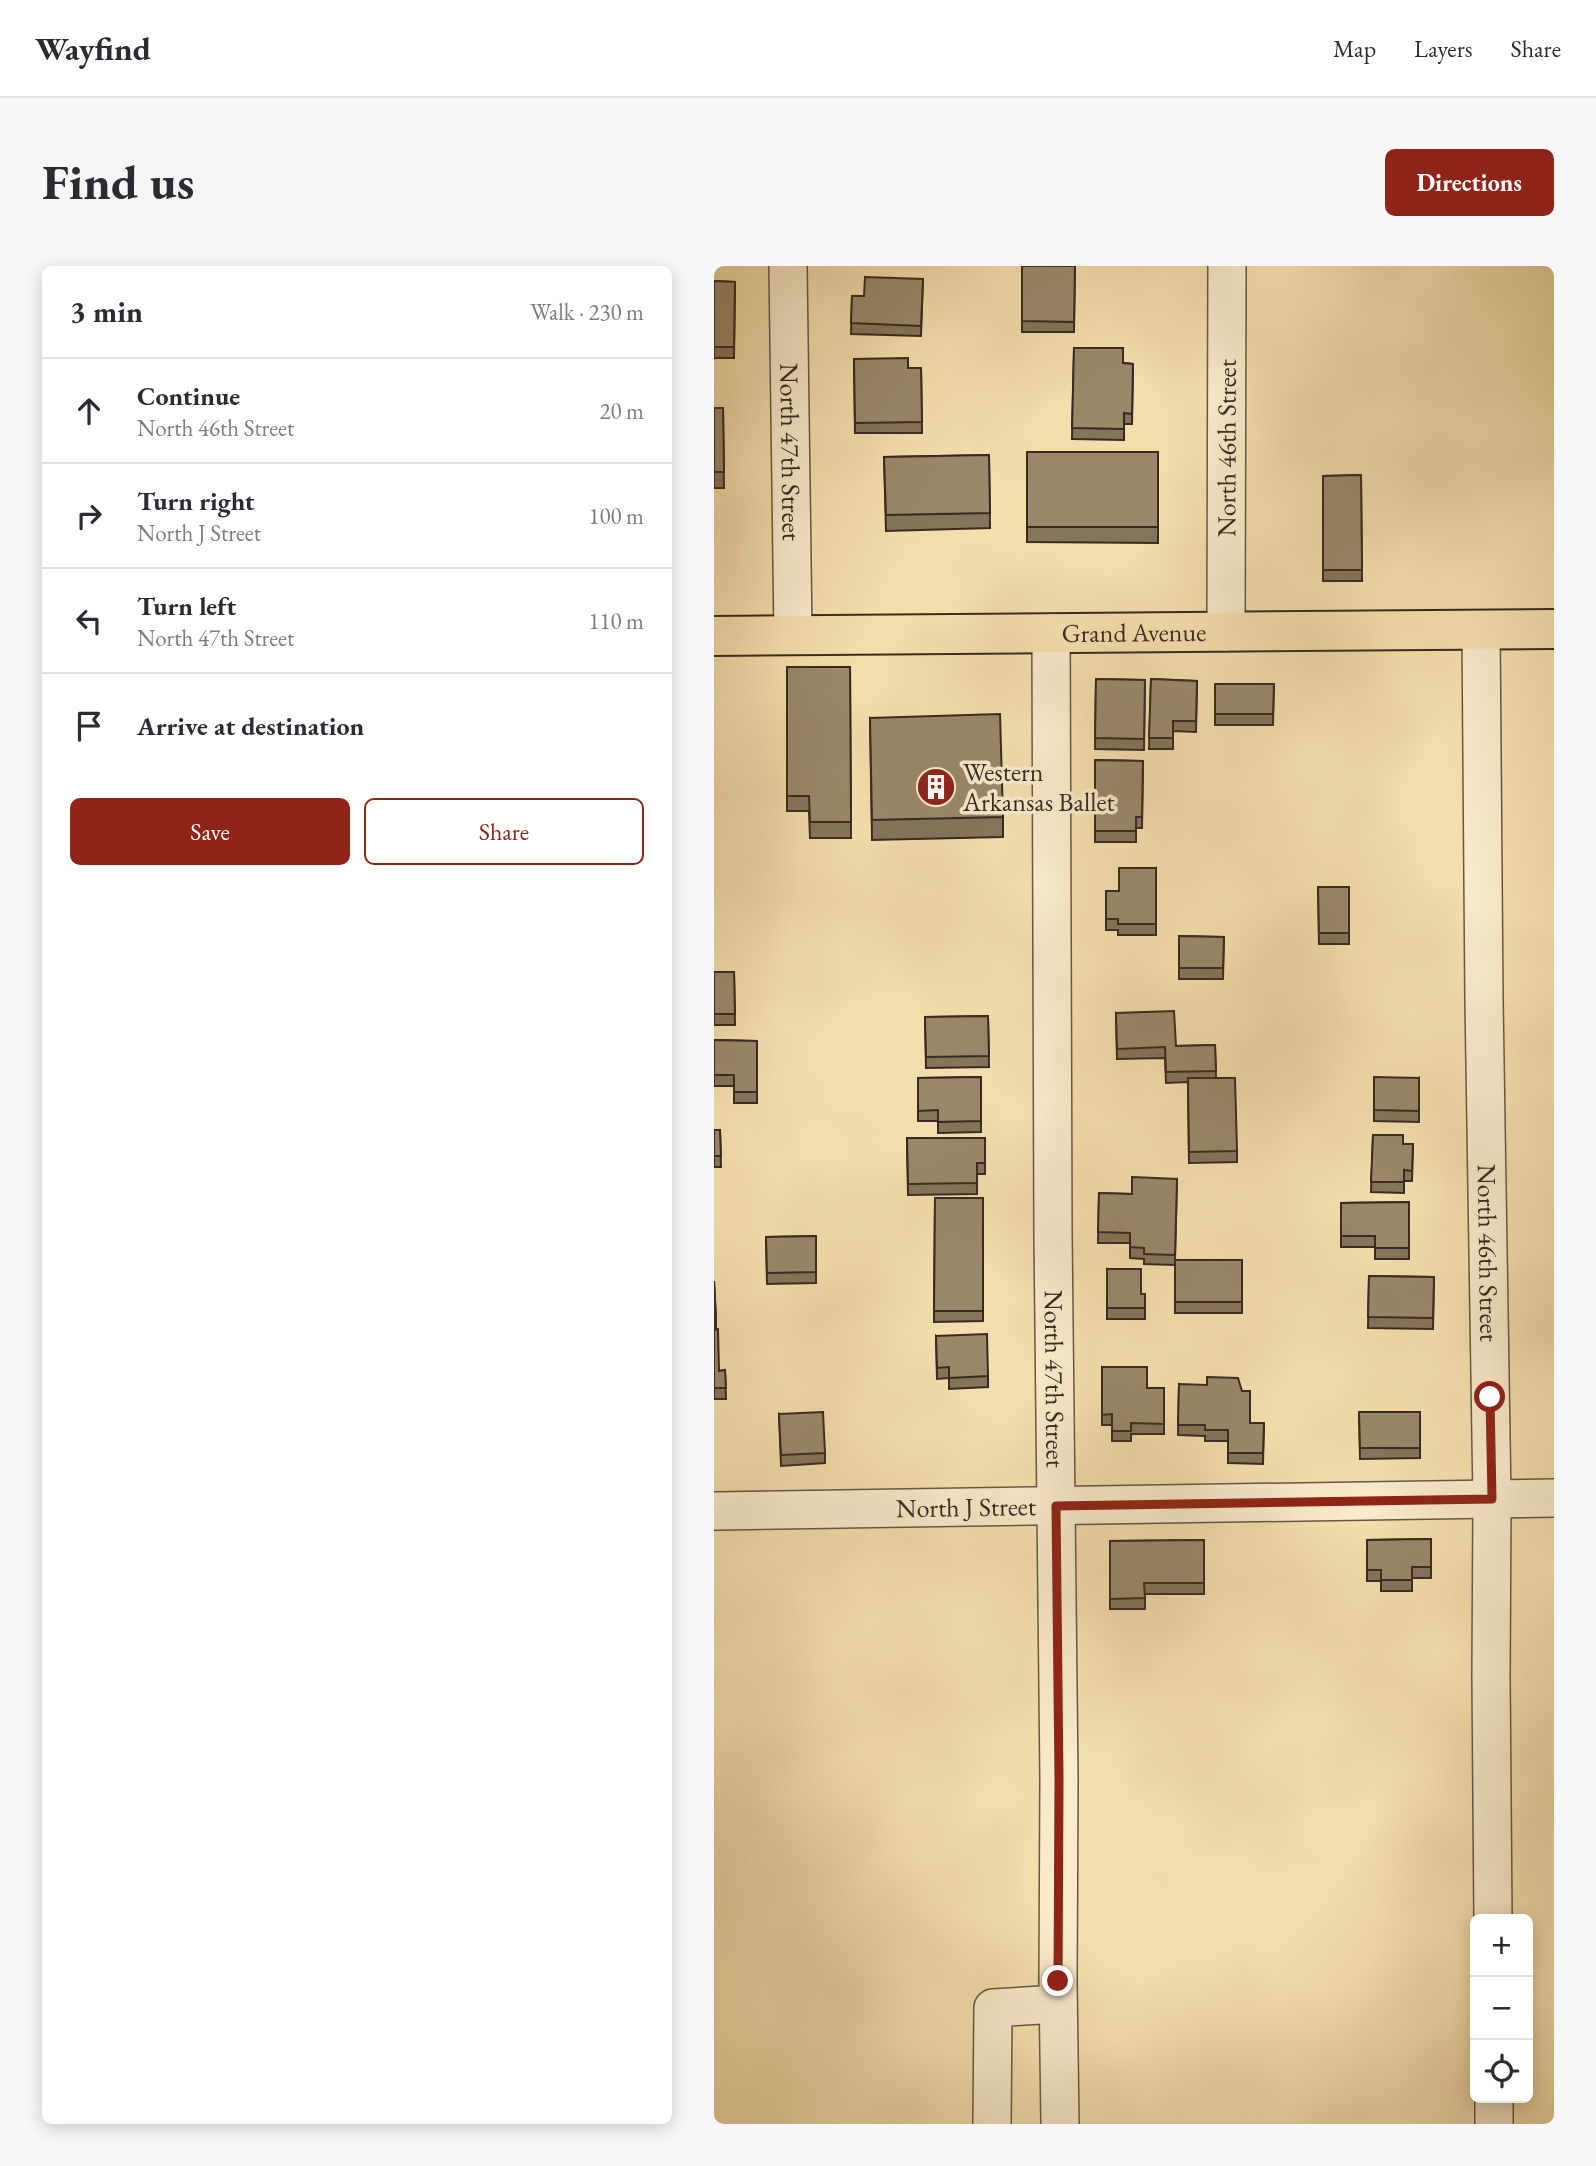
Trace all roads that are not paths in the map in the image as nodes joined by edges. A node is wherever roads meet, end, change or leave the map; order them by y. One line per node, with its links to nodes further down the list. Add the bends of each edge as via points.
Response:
1 (788, 266): 7 (street, North 47th Street)
2 (1227, 266): 5 (street, North 46th Street)
3 (1554, 629): 4 (main road, Grand Avenue)
4 (1481, 630): 5 (main road, Grand Avenue); 10 (street, North 46th Street)
5 (1226, 632): 6 (main road, Grand Avenue)
6 (1051, 633): 7 (main road, Grand Avenue); 11 (street, North 47th Street)
7 (793, 635): 8 (main road, Grand Avenue)
8 (714, 636)
9 (1554, 1498): 10 (street, North J Street)
10 (1492, 1499): 11 (street, North J Street); 13 (street, North 46th Street)
11 (1056, 1506): 12 (street, North J Street); 14 (street, North 47th Street)
12 (714, 1511)
13 (1493, 1914)
14 (1058, 2004): 16 (street, via 993,2008); 17 (street, North 47th Street)
15 (1494, 2103): 18 (street)
16 (992, 2124)
17 (1060, 2124)
18 (1494, 2124)

